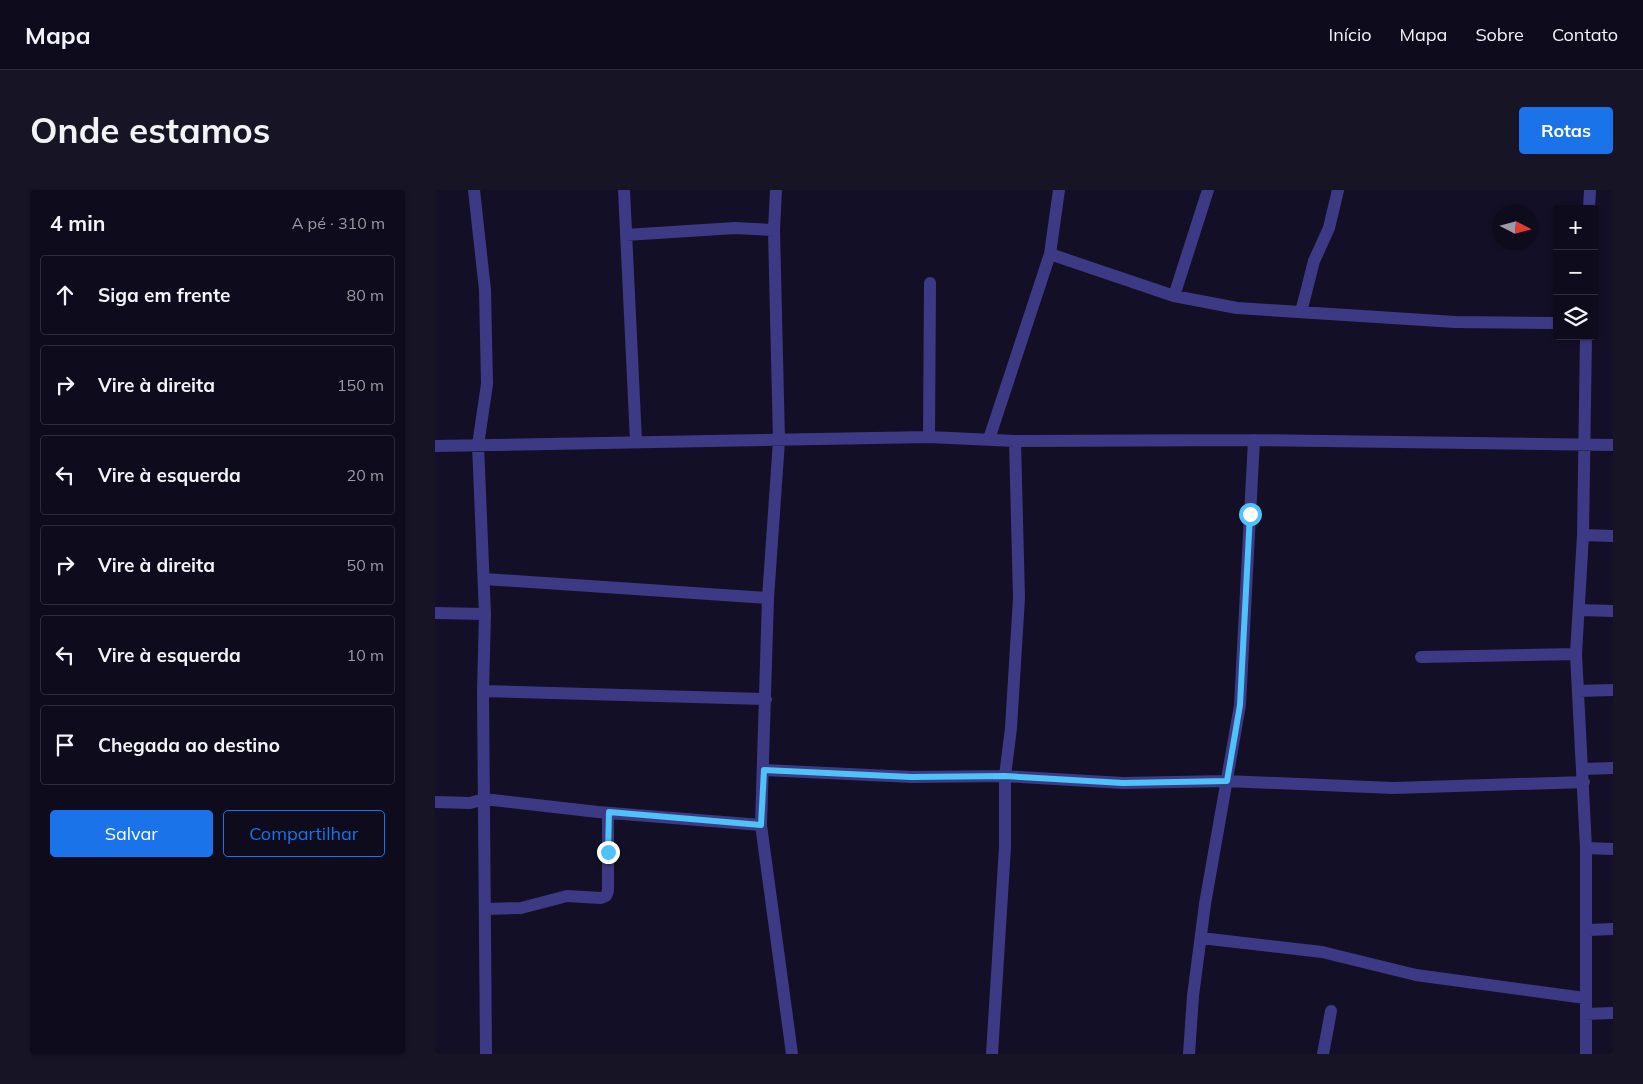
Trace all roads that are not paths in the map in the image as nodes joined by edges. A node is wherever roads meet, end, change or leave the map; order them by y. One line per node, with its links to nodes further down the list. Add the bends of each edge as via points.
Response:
1 (474, 190): 23 (street, via 485,290 487,384)
2 (624, 190): 10 (street)
3 (776, 190): 9 (street)
4 (1055, 190): 11 (street)
5 (1208, 190): 13 (street)
6 (1339, 190): 14 (street)
7 (1590, 190): 8 (street)
8 (1589, 205)
9 (773, 230): 10 (street, via 735,228); 21 (street)
10 (626, 235): 20 (street)
11 (1050, 254): 13 (street); 18 (street)
12 (930, 283): 17 (street)
13 (1174, 296): 14 (street, via 1237,308)
14 (1301, 312): 15 (street, via 1455,322)
15 (1553, 323)
16 (1586, 340): 24 (street)
17 (929, 437): 18 (street); 21 (street)
18 (989, 439): 22 (street)
19 (1254, 440): 22 (street); 24 (street); 45 (street, via 1240,705)
20 (636, 441): 21 (street); 23 (street)
21 (779, 441): 30 (street)
22 (1015, 441): 43 (street, via 1019,598)
23 (478, 445): 26 (street); 29 (street)
24 (1585, 445): 25 (street); 27 (street)
25 (1613, 445)
26 (435, 446)
27 (1583, 535): 28 (street); 31 (street)
28 (1613, 536)
29 (484, 579): 30 (street); 34 (street)
30 (768, 598): 40 (street)
31 (1579, 610): 32 (street); 35 (street)
32 (1613, 611)
33 (435, 613): 34 (street)
34 (485, 614): 38 (street)
35 (1577, 654): 36 (street); 39 (street)
36 (1421, 657)
37 (1613, 690): 39 (street)
38 (483, 691): 40 (street); 46 (street)
39 (1578, 691): 44 (street)
40 (766, 699): 42 (street)
41 (1613, 768): 44 (street)
42 (764, 770): 43 (street, via 911,777); 49 (street)
43 (1005, 776): 45 (street, via 1123,783); 62 (street, via 1005,847)
44 (1584, 776): 45 (street, via 1393,788); 50 (street)
45 (1227, 781): 55 (street)
46 (483, 799): 47 (street, via 470,803); 48 (street); 52 (street)
47 (435, 802)
48 (609, 812): 49 (street); 52 (street, via 606,896 567,896 521,908)
49 (761, 825): 61 (street)
50 (1586, 848): 51 (street); 54 (street)
51 (1613, 849)
52 (486, 909): 60 (street)
53 (1613, 929): 54 (street)
54 (1588, 930): 56 (street)
55 (1201, 938): 56 (street, via 1322,952 1416,975); 63 (street)
56 (1585, 998): 59 (street)
57 (1331, 1010): 64 (street)
58 (1613, 1013): 59 (street)
59 (1586, 1014): 65 (street)
60 (486, 1054)
61 (792, 1054)
62 (992, 1054)
63 (1189, 1054)
64 (1323, 1054)
65 (1586, 1054)

